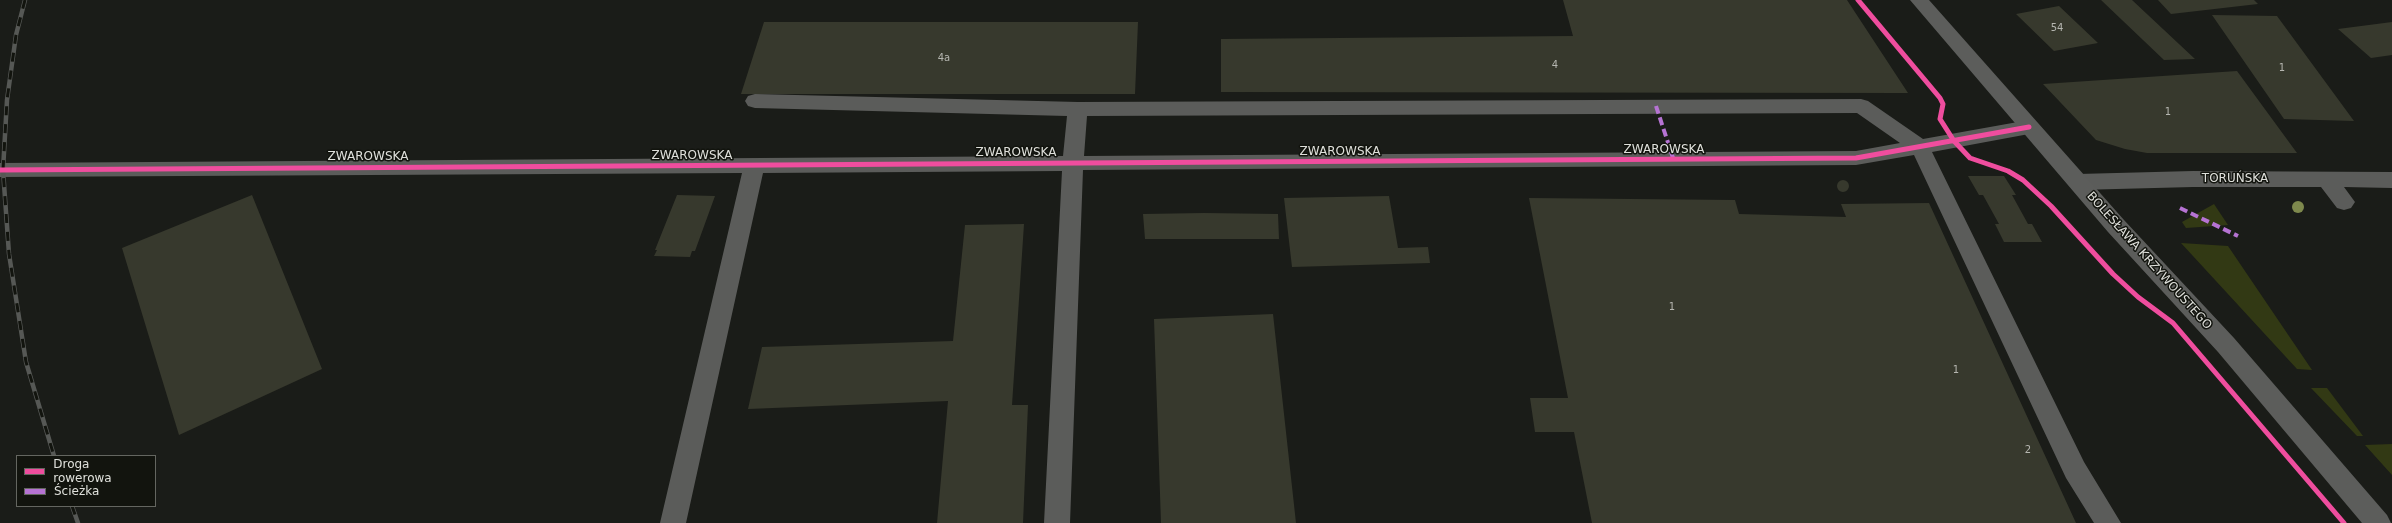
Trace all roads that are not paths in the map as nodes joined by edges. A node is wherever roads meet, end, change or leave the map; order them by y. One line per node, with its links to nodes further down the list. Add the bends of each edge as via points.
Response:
1 (1919, 0): 4 (main road, BOLESŁAWA KRZYWOUSTEGO)
2 (755, 101): 3 (street)
3 (1078, 110): 5 (street, via 1861,106); 6 (street)
4 (2029, 127): 5 (street, ZWAROWSKA); 11 (main road, BOLESŁAWA KRZYWOUSTEGO)
5 (1920, 147): 6 (street, ZWAROWSKA, via 1856,158); 15 (street, via 2075,470)
6 (1073, 163): 7 (street, ZWAROWSKA); 14 (street)
7 (754, 165): 8 (street, ZWAROWSKA); 13 (street)
8 (0, 170)
9 (2326, 179): 10 (street, TORUŃSKA); 11 (street, TORUŃSKA); 12 (street)
10 (2392, 180)
11 (2078, 182): 16 (main road, BOLESŁAWA KRZYWOUSTEGO, via 2226,345)
12 (2344, 202)
13 (672, 523)
14 (1057, 523)
15 (2108, 523)
16 (2378, 523)

